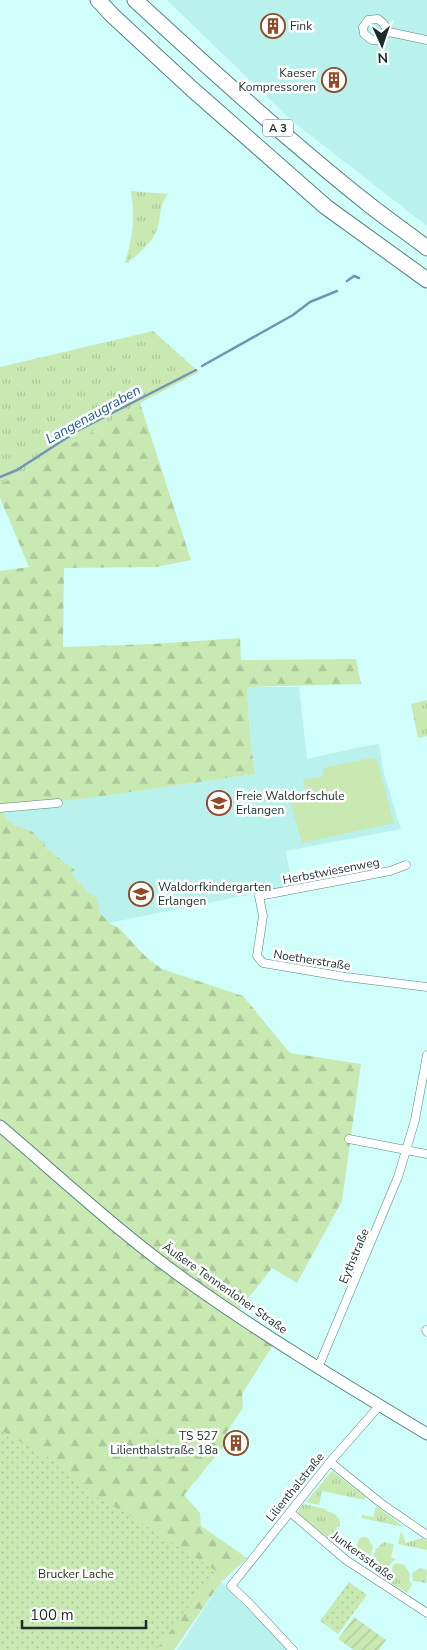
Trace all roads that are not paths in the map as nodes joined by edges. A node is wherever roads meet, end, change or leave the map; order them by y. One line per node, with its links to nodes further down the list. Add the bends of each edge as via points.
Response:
1 (98, 0): 6 (highway, A 3, via 318,201)
2 (135, 0): 5 (highway, A 3, via 327,171)
3 (389, 32): 4 (street)
4 (427, 40)
5 (427, 248)
6 (427, 280)
7 (58, 803): 8 (street)
8 (0, 808)
9 (406, 864): 10 (street, Herbstwiesenweg, via 390,871)
10 (259, 896): 11 (street, Noetherstraße, via 263,916 257,956 263,963)
11 (427, 987)
12 (427, 1055): 15 (street, Eythstraße)
13 (0, 1126): 17 (street, Äußere Tennenloher Straße, via 115,1225 186,1280)
14 (349, 1139): 15 (street)
15 (407, 1150): 16 (street); 17 (street, Eythstraße, via 388,1205)
16 (427, 1154)
17 (318, 1368): 18 (street, Äußere Tennenloher Straße)
18 (380, 1405): 19 (street, Äußere Tennenloher Straße); 20 (street, Lilienthalstraße)
19 (427, 1434)
20 (330, 1462): 21 (street, Lilienthalstraße); 22 (street)
21 (290, 1512): 23 (street, Junkersstraße, via 346,1560); 24 (street, Lilienthalstraße, via 231,1586)
22 (427, 1535)
23 (427, 1613)
24 (293, 1650)

